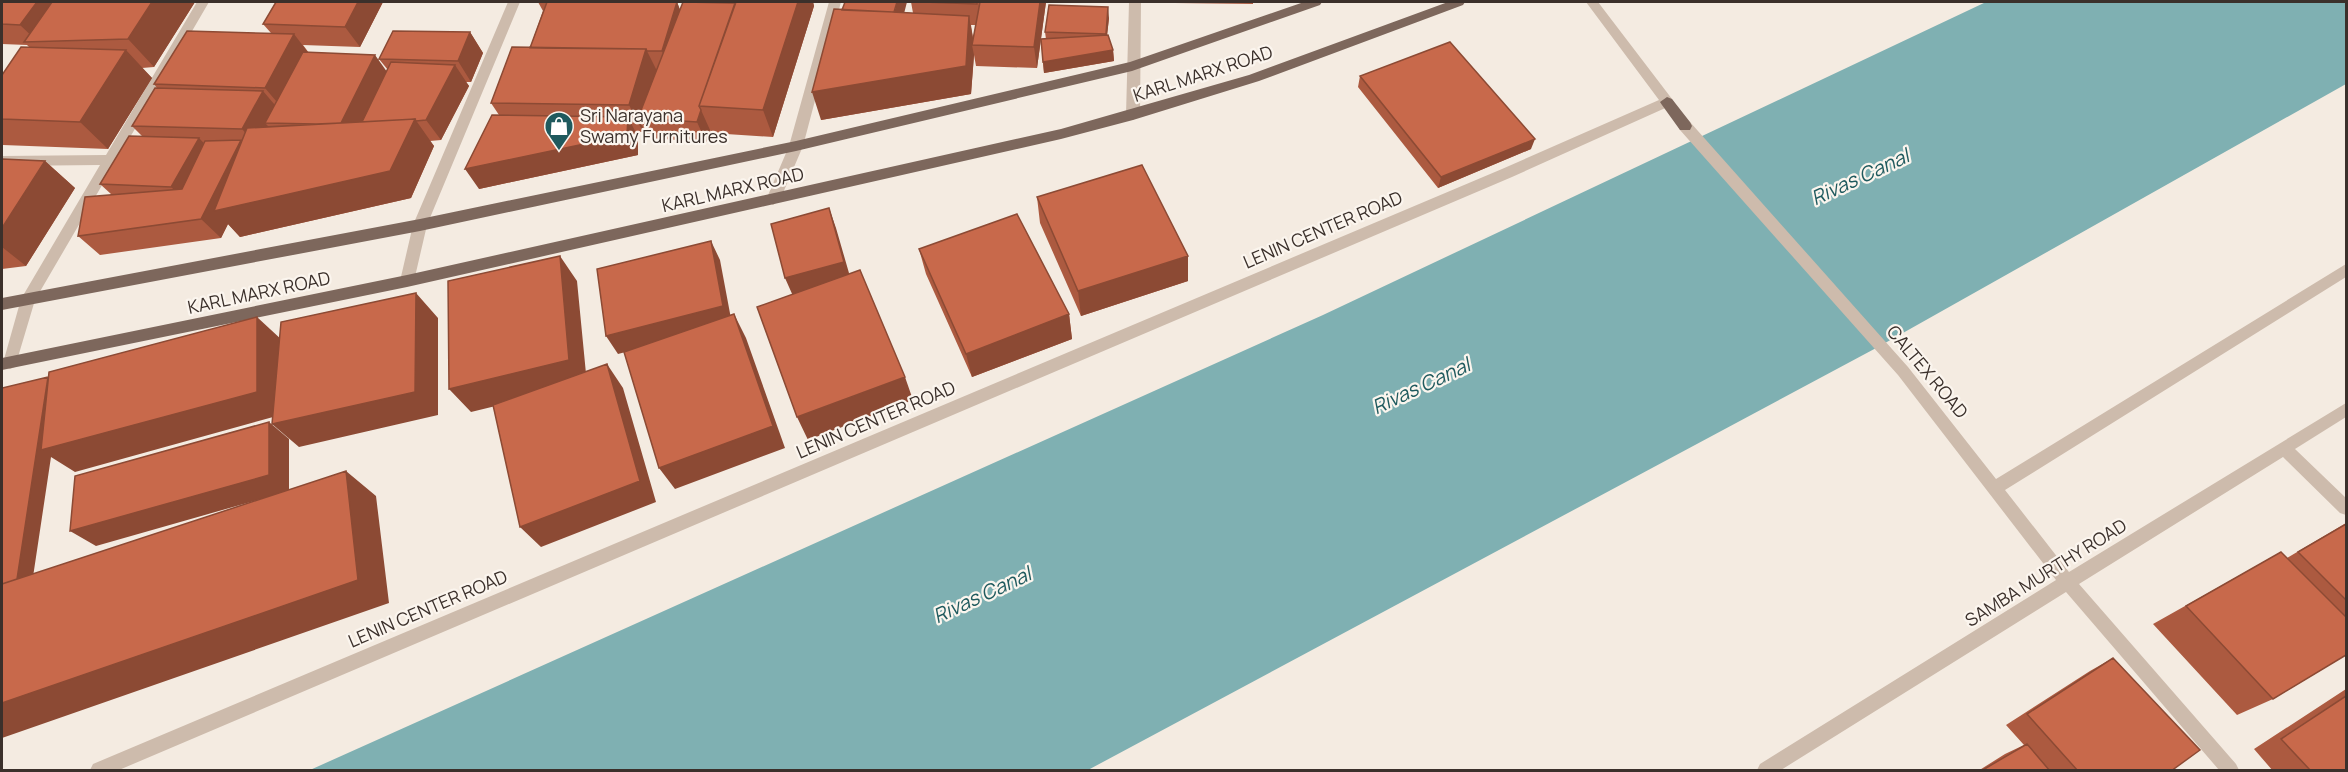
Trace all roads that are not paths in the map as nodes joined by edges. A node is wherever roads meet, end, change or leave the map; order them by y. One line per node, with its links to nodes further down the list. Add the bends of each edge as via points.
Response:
1 (203, 2): 13 (street)
2 (514, 2): 16 (street)
3 (835, 2): 12 (street)
4 (1136, 2): 8 (street)
5 (1316, 2): 8 (main road, KARL MARX ROAD)
6 (1459, 2): 10 (main road, KARL MARX ROAD, via 1254,78)
7 (1592, 2): 9 (street, CALTEX ROAD)
8 (1132, 66): 10 (street); 12 (main road, KARL MARX ROAD)
9 (1667, 102): 11 (main road, CALTEX ROAD); 28 (street, LENIN CENTER ROAD)
10 (1133, 115): 15 (main road, KARL MARX ROAD)
11 (1685, 126): 24 (street, CALTEX ROAD, via 1903,371)
12 (796, 146): 15 (street); 16 (main road, KARL MARX ROAD)
13 (110, 160): 14 (street); 19 (street)
14 (2, 161)
15 (773, 200): 18 (main road, KARL MARX ROAD)
16 (420, 225): 18 (street); 19 (main road, KARL MARX ROAD)
17 (2346, 270): 24 (street)
18 (406, 281): 21 (main road, KARL MARX ROAD)
19 (27, 299): 20 (main road, KARL MARX ROAD); 21 (street)
20 (2, 304)
21 (6, 364)
22 (2346, 408): 23 (street, SAMBA MURTHY ROAD)
23 (2284, 447): 25 (street); 26 (street, SAMBA MURTHY ROAD)
24 (1995, 488): 26 (street, CALTEX ROAD)
25 (2346, 508)
26 (2068, 583): 27 (street, SAMBA MURTHY ROAD); 29 (street, CALTEX ROAD)
27 (1771, 769)
28 (99, 771)
29 (2230, 771)

